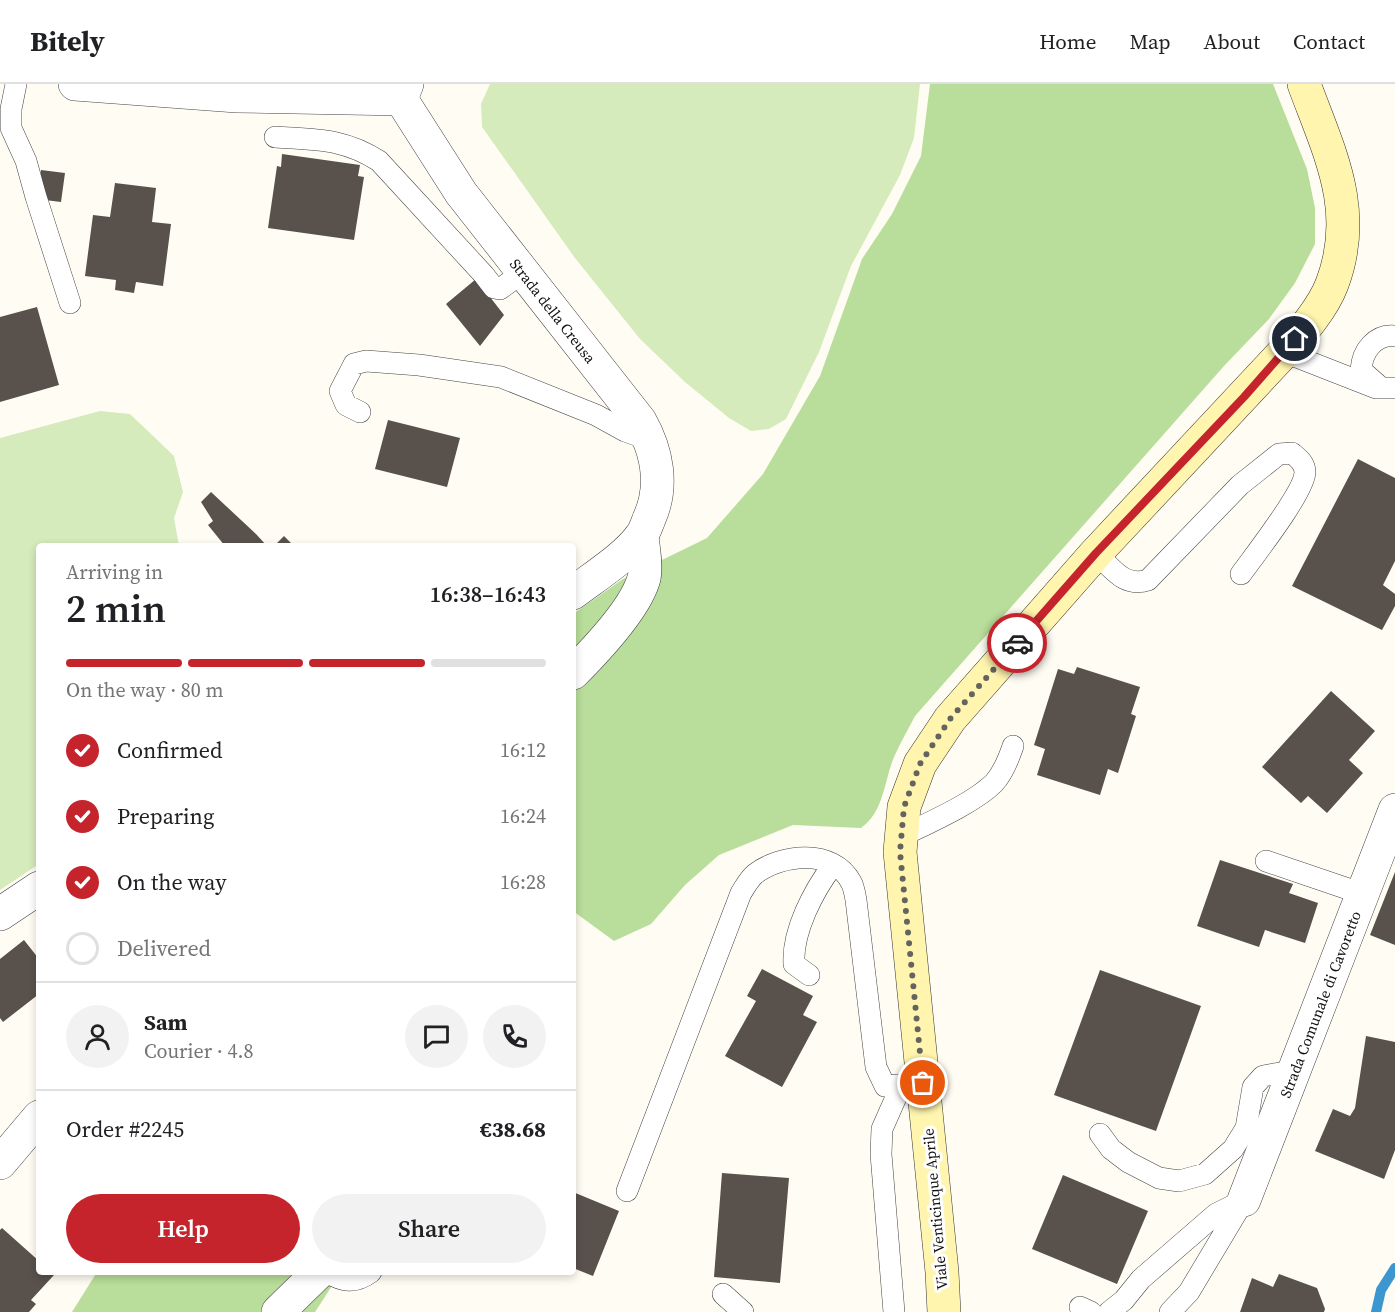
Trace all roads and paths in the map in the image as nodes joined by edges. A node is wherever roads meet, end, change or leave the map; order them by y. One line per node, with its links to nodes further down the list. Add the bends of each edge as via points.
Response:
1 (16, 84): 7 (lane, via 11,128 26,161)
2 (88, 84): 4 (street, via 237,96)
3 (1304, 84): 9 (street, Viale Venticinque Aprile, via 1335,168 1343,208 1342,249 1331,286 1306,327)
4 (404, 92): 6 (street, Strada della Creusa, via 461,193)
5 (275, 137): 6 (lane, via 344,143 364,151 379,161 494,288 500,289)
6 (522, 273): 13 (street, Strada della Creusa, via 640,421)
7 (70, 303)
8 (1395, 336): 11 (lane, via 1378,339 1361,361 1361,370 1377,385)
9 (1284, 352): 10 (lane, via 1376,387); 15 (street, Viale Venticinque Aprile)
10 (1395, 388)
11 (1395, 393)
12 (360, 412): 13 (lane, via 346,405 340,391 354,364 366,361 419,365 501,377)
13 (650, 440): 14 (street, Strada della Creusa, via 657,463 657,489)
14 (642, 536): 17 (street, Strada della Creusa); 18 (street, Strada della Creusa, via 645,576 638,594)
15 (1096, 553): 16 (lane, via 1126,581 1136,584 1148,580 1240,485 1278,454 1292,453 1305,472 1299,489); 21 (street, Viale Venticinque Aprile, via 950,719 920,764 904,807)
16 (1241, 574)
17 (576, 591)
18 (576, 670)
19 (1013, 746): 21 (lane, via 995,782 973,800)
20 (1395, 810): 25 (street, Strada Comunale di Cavoretto)
21 (902, 836): 29 (street, Viale Venticinque Aprile)
22 (1266, 861): 25 (lane)
23 (833, 864): 27 (lane, via 808,908 793,950 794,964); 29 (lane, via 852,883 856,900 876,1067 885,1086); 35 (lane, via 809,856 783,860 754,875 741,893)
24 (36, 890): 26 (street)
25 (1363, 894): 28 (street, Strada Comunale di Cavoretto)
26 (0, 914)
27 (809, 975)
28 (1293, 1073): 33 (lane, via 1263,1076 1253,1087 1246,1128 1233,1149 1205,1174 1179,1181 1159,1178 1128,1162); 36 (street, Strada Comunale di Cavoretto)
29 (912, 1084): 43 (lane, via 882,1129 881,1137); 44 (street, Viale Venticinque Aprile)
30 (36, 1108): 32 (street)
31 (36, 1121): 34 (street)
32 (0, 1129)
33 (1100, 1134)
34 (0, 1163)
35 (627, 1191)
36 (1244, 1200): 45 (lane, via 1216,1214); 46 (lane, via 1189,1292)
37 (316, 1275): 41 (street)
38 (331, 1275): 39 (lane, via 349,1281)
39 (367, 1275)
40 (723, 1294): 42 (lane)
41 (278, 1312)
42 (743, 1312)
43 (894, 1312)
44 (944, 1312)
45 (1109, 1312)
46 (1170, 1312)

